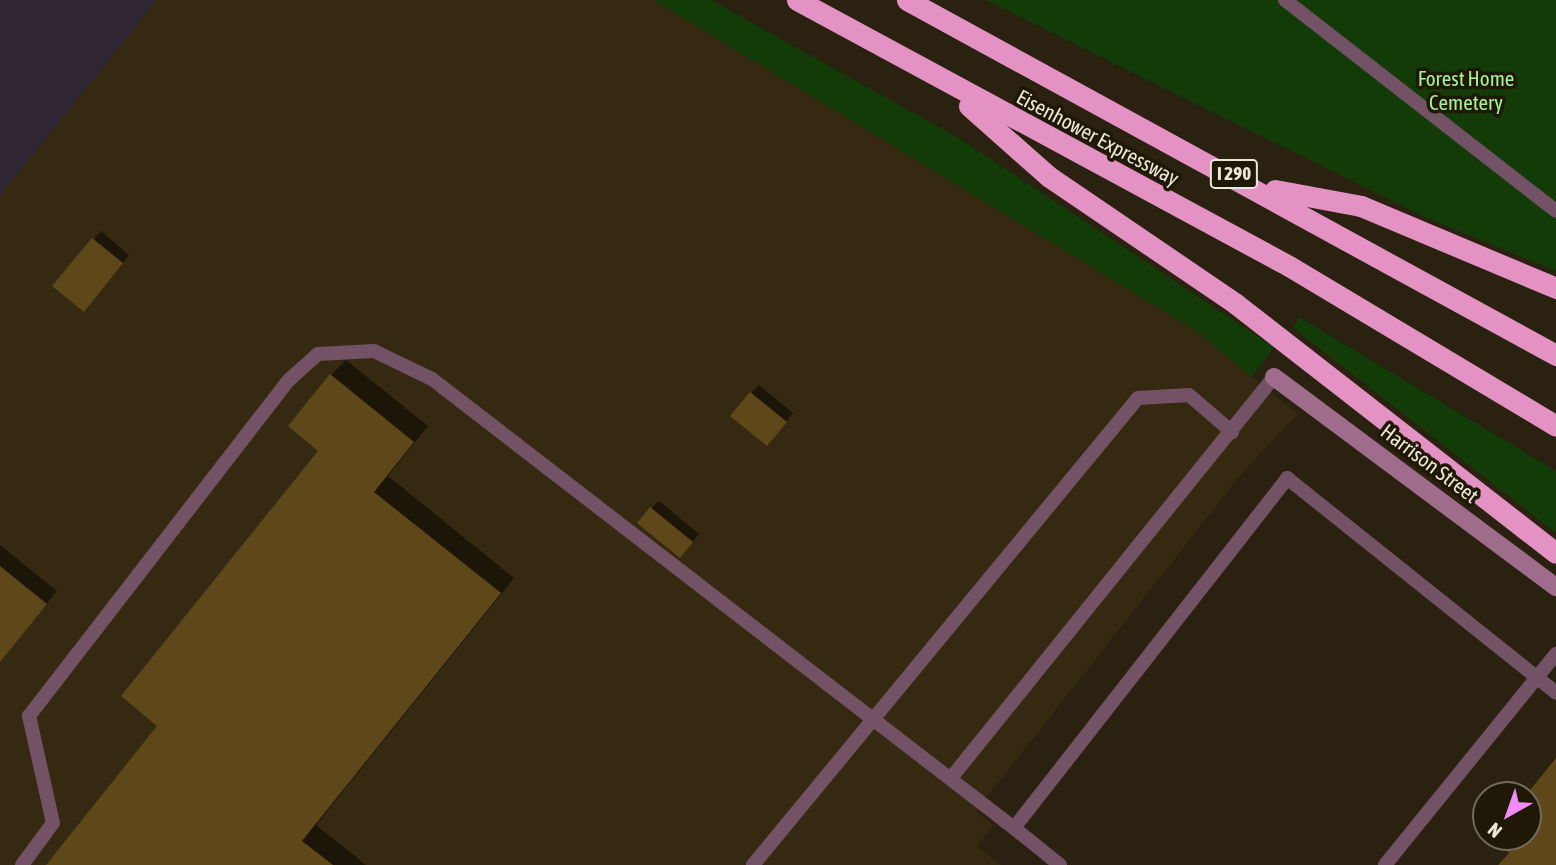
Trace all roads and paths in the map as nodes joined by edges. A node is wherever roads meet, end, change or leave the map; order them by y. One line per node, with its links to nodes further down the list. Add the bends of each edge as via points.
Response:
1 (796, 0): 4 (highway, Eisenhower Expressway / I 290)
2 (907, 0): 5 (highway, Eisenhower Expressway / I 290)
3 (1285, 0): 6 (lane)
4 (944, 84): 10 (highway, Eisenhower Expressway / I 290, via 1289,266); 12 (highway, via 1048,176 1236,304)
5 (1257, 186): 7 (highway, via 1361,206); 8 (highway, Eisenhower Expressway / I 290)
6 (1556, 211)
7 (1556, 288)
8 (1556, 355)
9 (1274, 377): 11 (lane); 13 (street, Harrison Street)
10 (1556, 426)
11 (1232, 432): 17 (lane, via 1189,395 1138,398); 18 (lane)
12 (1556, 553)
13 (1556, 587)
14 (1556, 654): 15 (lane)
15 (1536, 677): 16 (lane); 19 (lane, via 1287,478); 23 (lane)
16 (1556, 694)
17 (872, 717): 18 (lane); 20 (lane, via 432,379 374,351 317,354 289,380 29,716 53,823); 21 (lane)
18 (951, 778): 19 (lane)
19 (1014, 828): 22 (lane)
20 (22, 865)
21 (752, 865)
22 (1060, 865)
23 (1385, 865)

